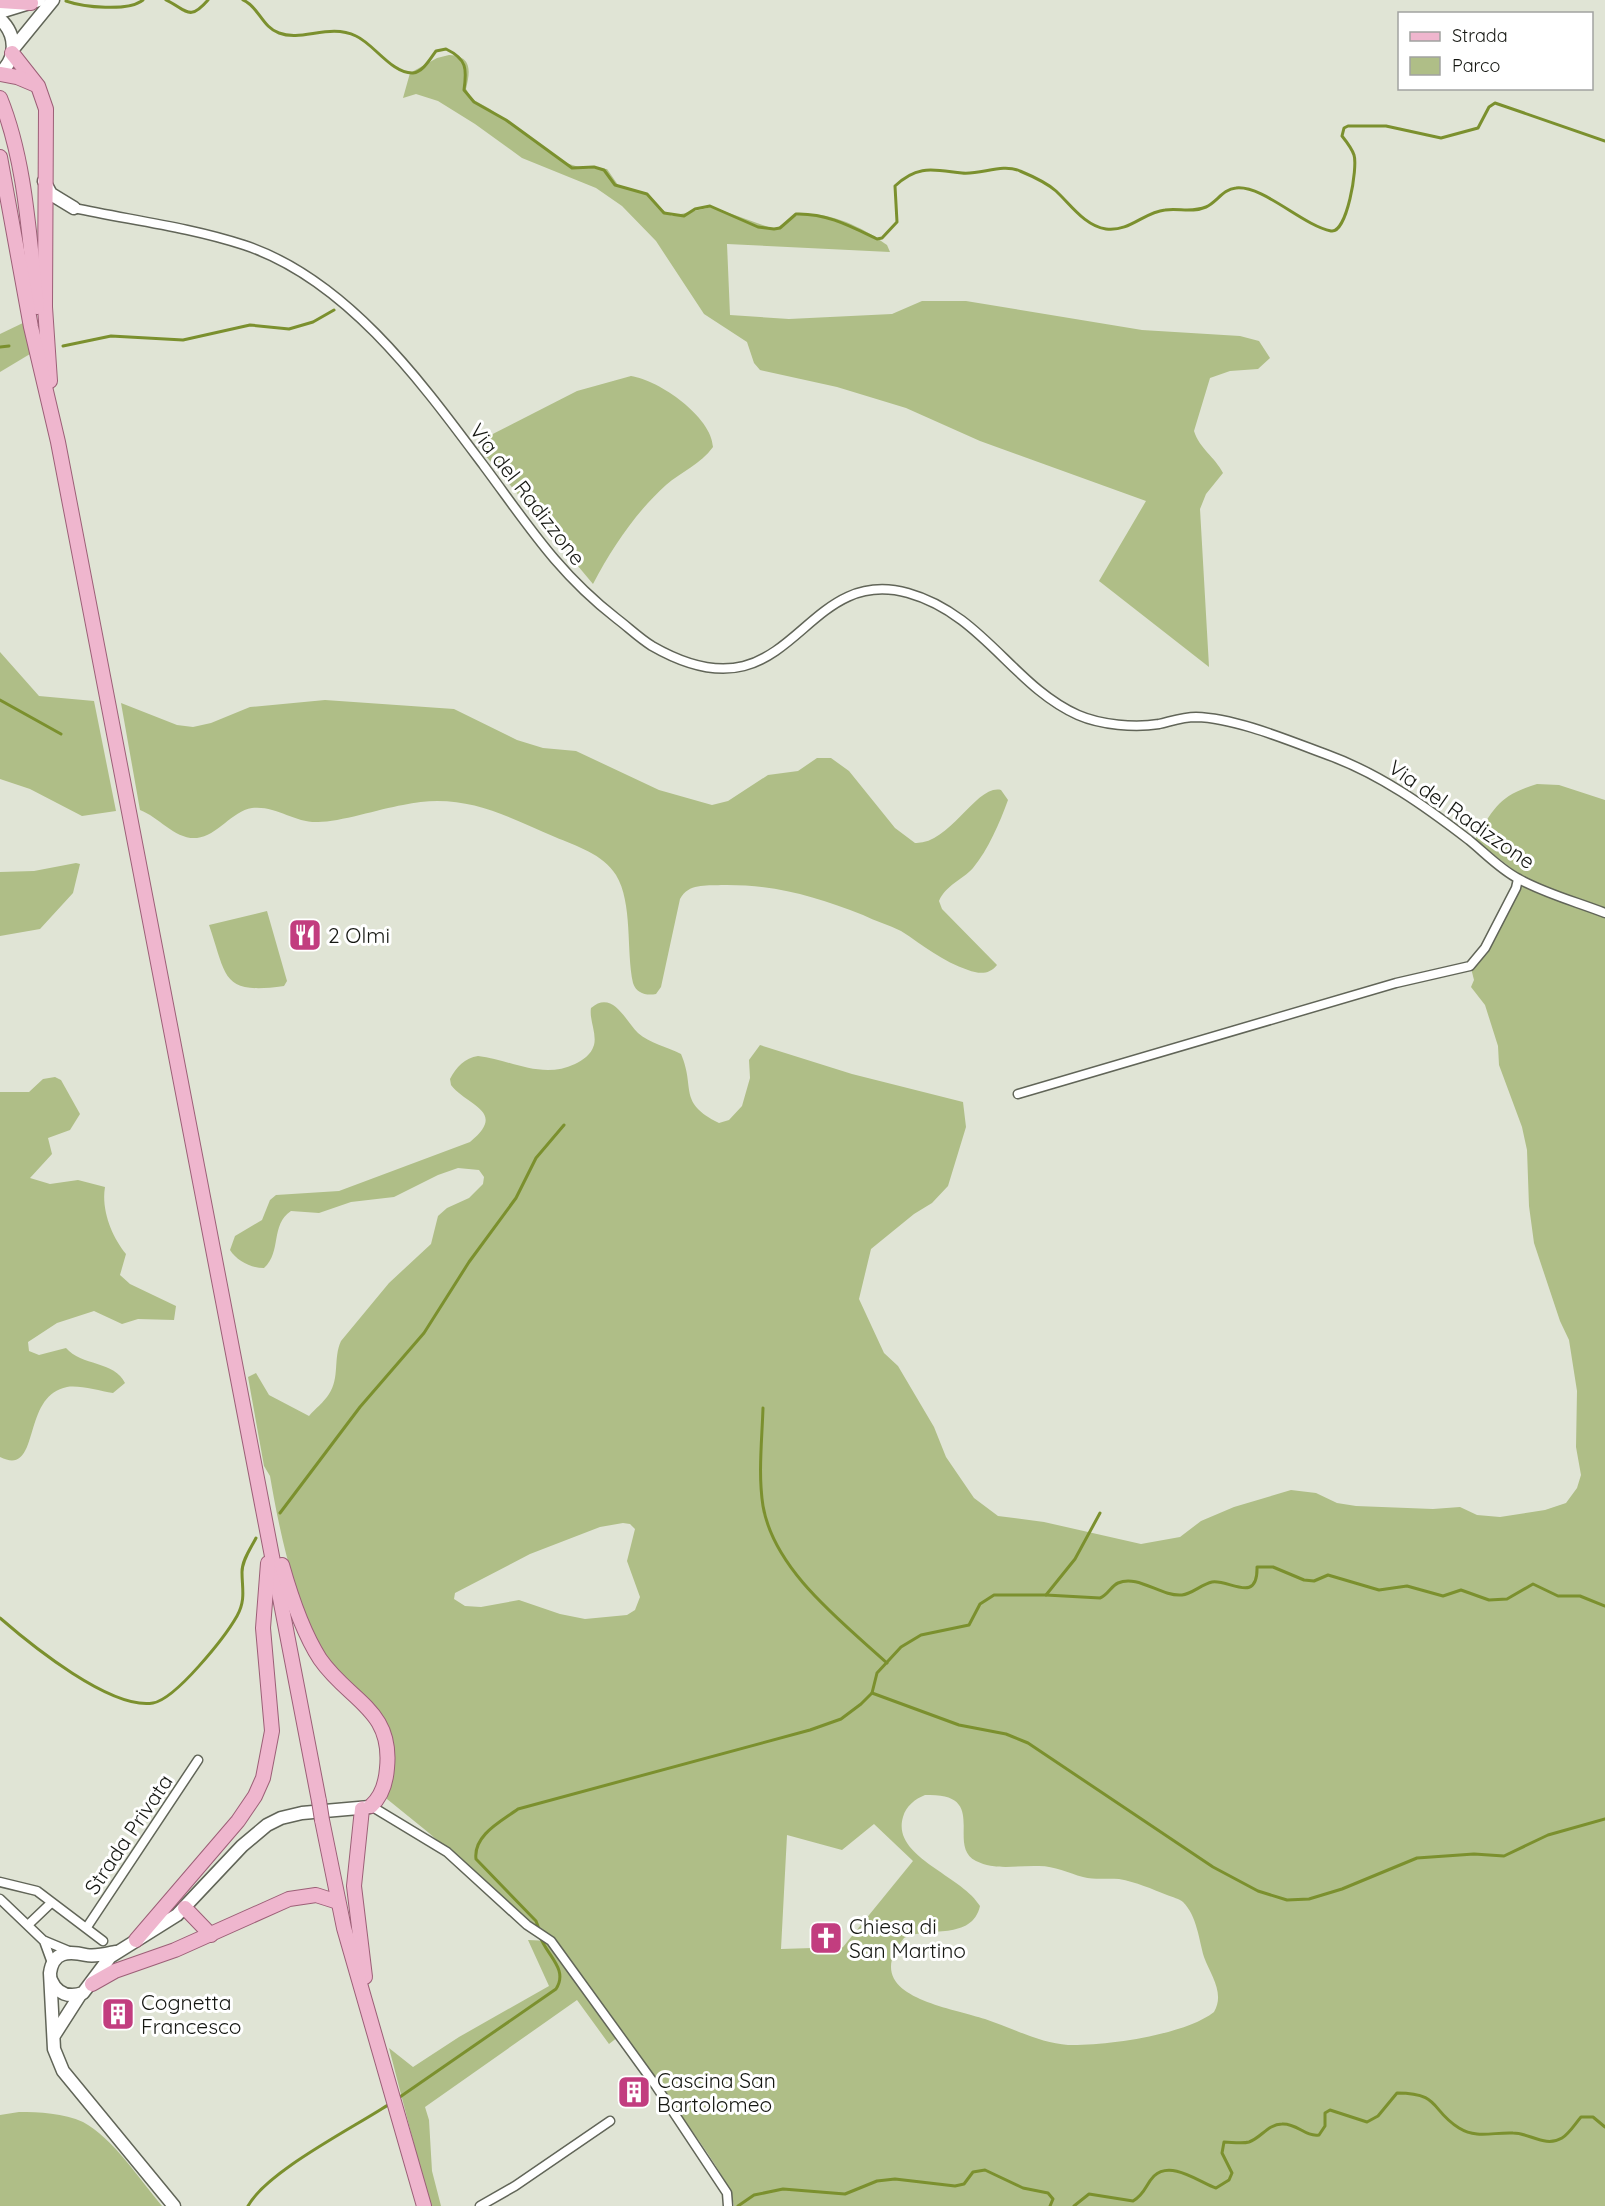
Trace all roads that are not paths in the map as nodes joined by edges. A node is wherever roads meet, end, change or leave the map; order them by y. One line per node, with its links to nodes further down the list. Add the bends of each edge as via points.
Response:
1 (53, 0): 6 (street)
2 (0, 1): 3 (main road)
3 (35, 2): 4 (street)
4 (0, 12)
5 (0, 20): 6 (street, via 11,35)
6 (13, 51): 7 (street); 8 (main road)
7 (0, 74): 8 (main road, via 26,79)
8 (38, 86): 11 (main road, via 46,109)
9 (0, 98): 14 (main road, via 17,158)
10 (0, 157): 14 (main road, via 31,327)
11 (44, 179): 12 (main road); 13 (street, via 51,194)
12 (44, 207): 13 (street); 14 (main road, via 45,307)
13 (74, 208): 15 (street, Via del Radizzone, via 245,246 314,281 373,330 416,379 530,532 571,580 649,644 677,658 724,671 743,668 784,647 815,616 853,595 891,590 906,593 953,613 995,646 1033,684 1082,717 1144,725 1207,718 1333,756 1377,777 1429,810)
14 (53, 419): 18 (main road)
15 (1518, 879): 16 (street, Via del Radizzone); 17 (street, via 1485,948 1470,966 1396,983)
16 (1605, 913)
17 (1018, 1094)
18 (256, 1475): 19 (main road); 21 (main road, via 266,1485 281,1564 308,1636 328,1670 378,1719 386,1733 386,1774 379,1795)
19 (268, 1537): 24 (main road, bridge); 30 (main road, via 263,1628 272,1731 263,1779 241,1817)
20 (198, 1760): 28 (street, Strada Privata)
21 (367, 1808): 26 (street, via 308,1812 273,1821 248,1841); 41 (main road, via 354,1873 354,1896 364,1974); 43 (street, via 447,1852 527,1925 547,1938 656,2086 727,2193)
22 (0, 1882): 25 (street, via 37,1891)
23 (0, 1899): 27 (street)
24 (338, 1902): 29 (main road, via 316,1895 294,1898); 41 (main road)
25 (51, 1903): 27 (street); 28 (street)
26 (185, 1908): 29 (main road); 30 (street)
27 (29, 1924): 31 (street)
28 (87, 1928): 32 (street)
29 (211, 1935): 38 (main road)
30 (136, 1940): 34 (street)
31 (44, 1941): 33 (street); 36 (street)
32 (103, 1941)
33 (69, 1951): 35 (street); 36 (street)
34 (116, 1952): 35 (street); 38 (street)
35 (85, 1955): 38 (street, via 93,1965)
36 (52, 1963): 37 (street)
37 (51, 1980): 39 (street, via 64,1994); 40 (street)
38 (93, 1981): 39 (street)
39 (80, 1995): 40 (street)
40 (55, 2035): 44 (street, via 54,2049 63,2071)
41 (384, 2073): 45 (main road)
42 (610, 2121): 46 (street)
43 (728, 2205)
44 (174, 2206)
45 (424, 2206)
46 (480, 2206)

